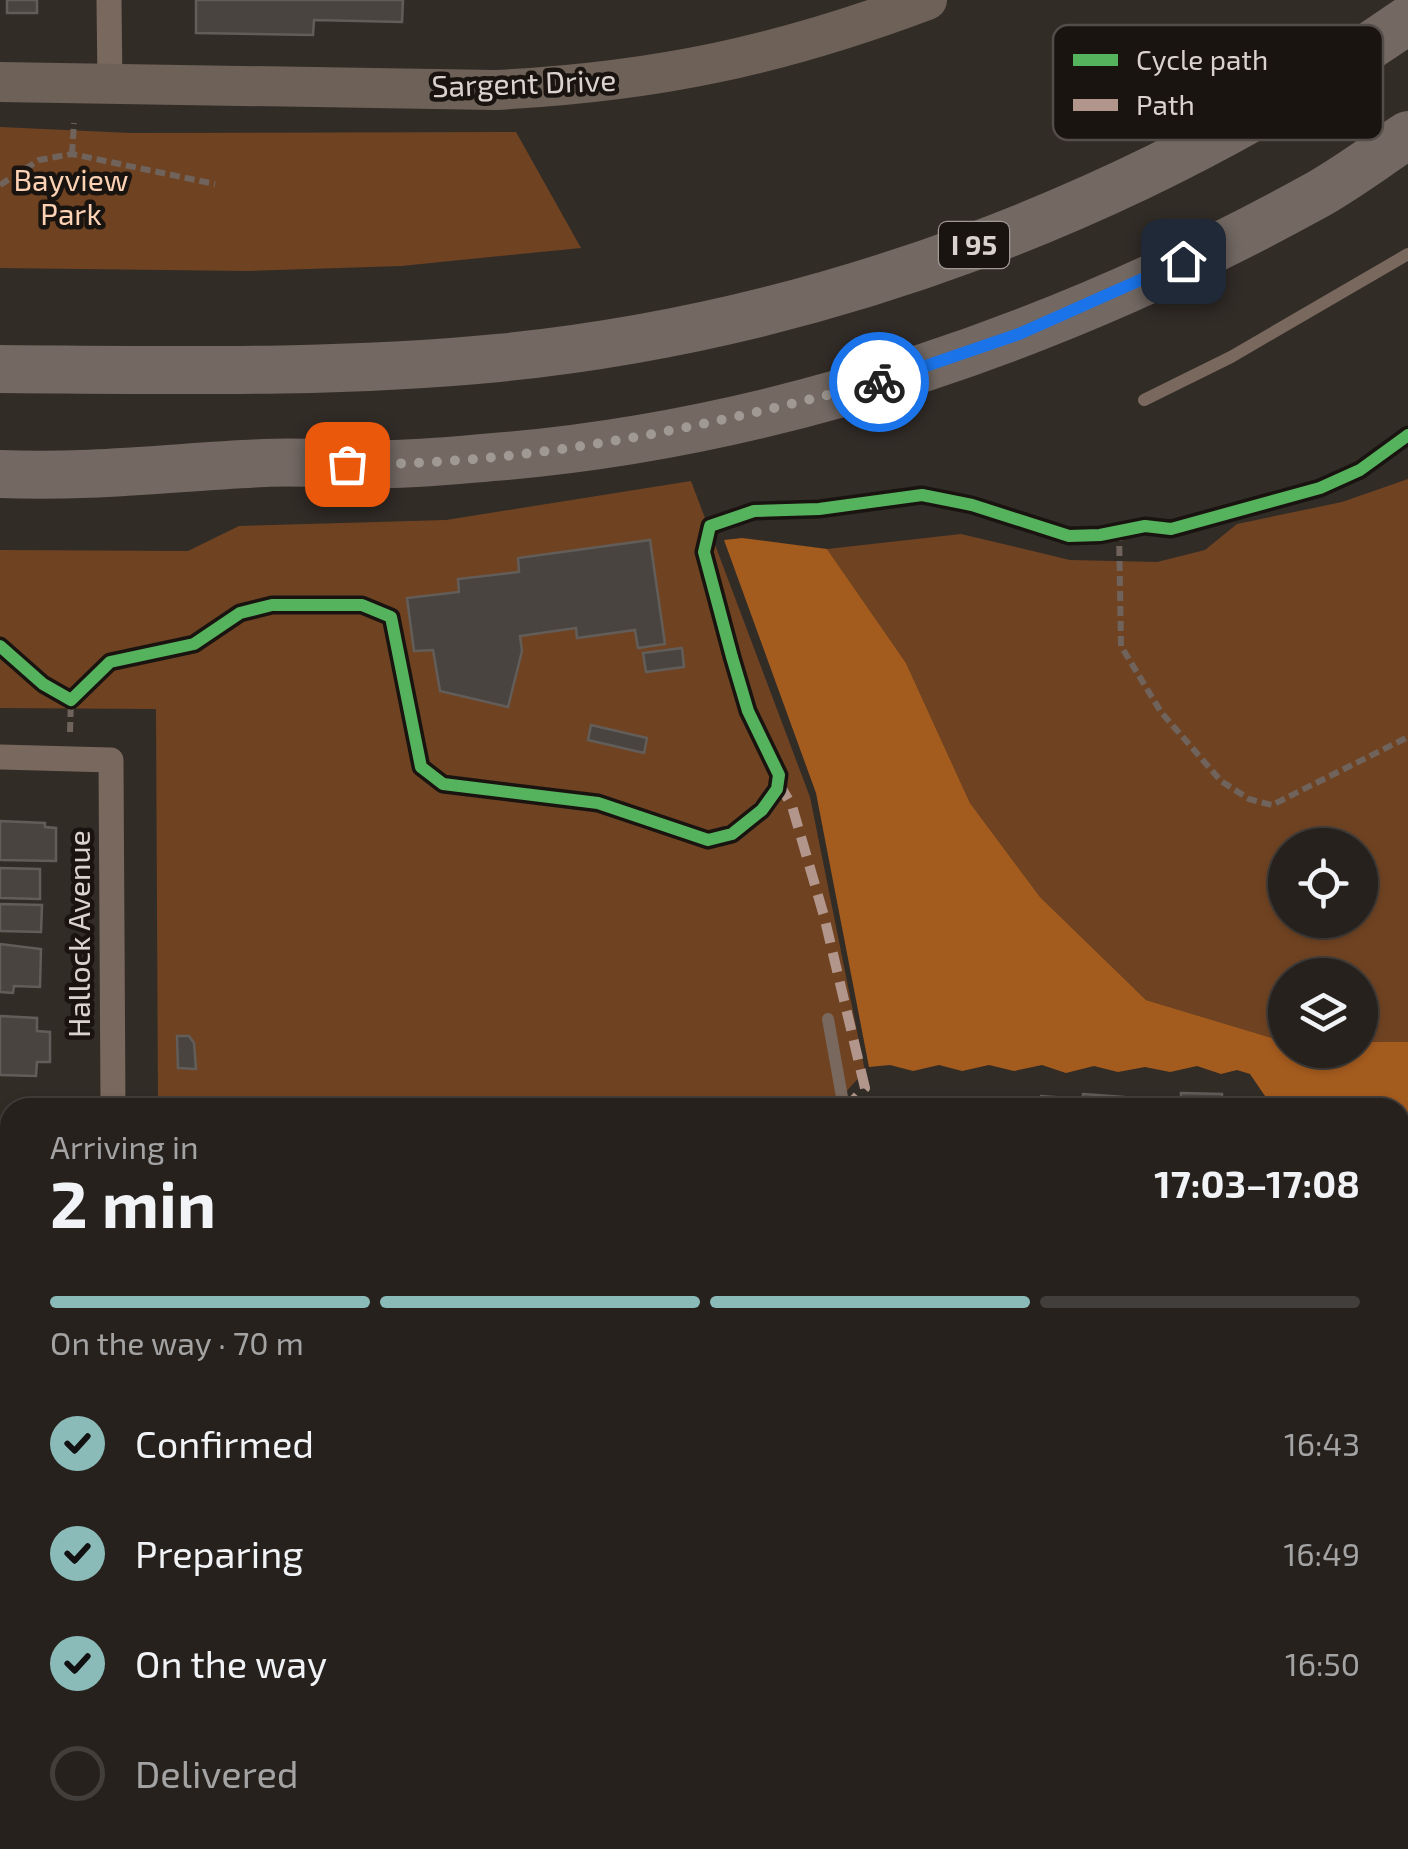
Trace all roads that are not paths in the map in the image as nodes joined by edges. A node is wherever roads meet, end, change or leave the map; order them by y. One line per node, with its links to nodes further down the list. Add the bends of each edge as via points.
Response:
1 (109, 0): 6 (street)
2 (927, 0): 6 (main road, Sargent Drive, via 734,62 624,81 496,90)
3 (1408, 20): 4 (highway, I 95)
4 (1383, 36)
5 (0, 82): 6 (main road, Sargent Drive)
6 (110, 84)
7 (1408, 135): 12 (highway, via 1317,196 1019,334 792,404 623,441 508,456)
8 (1206, 140): 10 (highway, I 95, via 1056,214 945,256 724,320 611,343 498,358 269,369)
9 (1408, 254): 11 (lane)
10 (0, 369)
11 (1144, 400)
12 (0, 474)
13 (0, 758): 15 (street, Hallock Avenue, via 111,760)
14 (828, 1018): 16 (lane)
15 (113, 1098)
16 (842, 1098)

